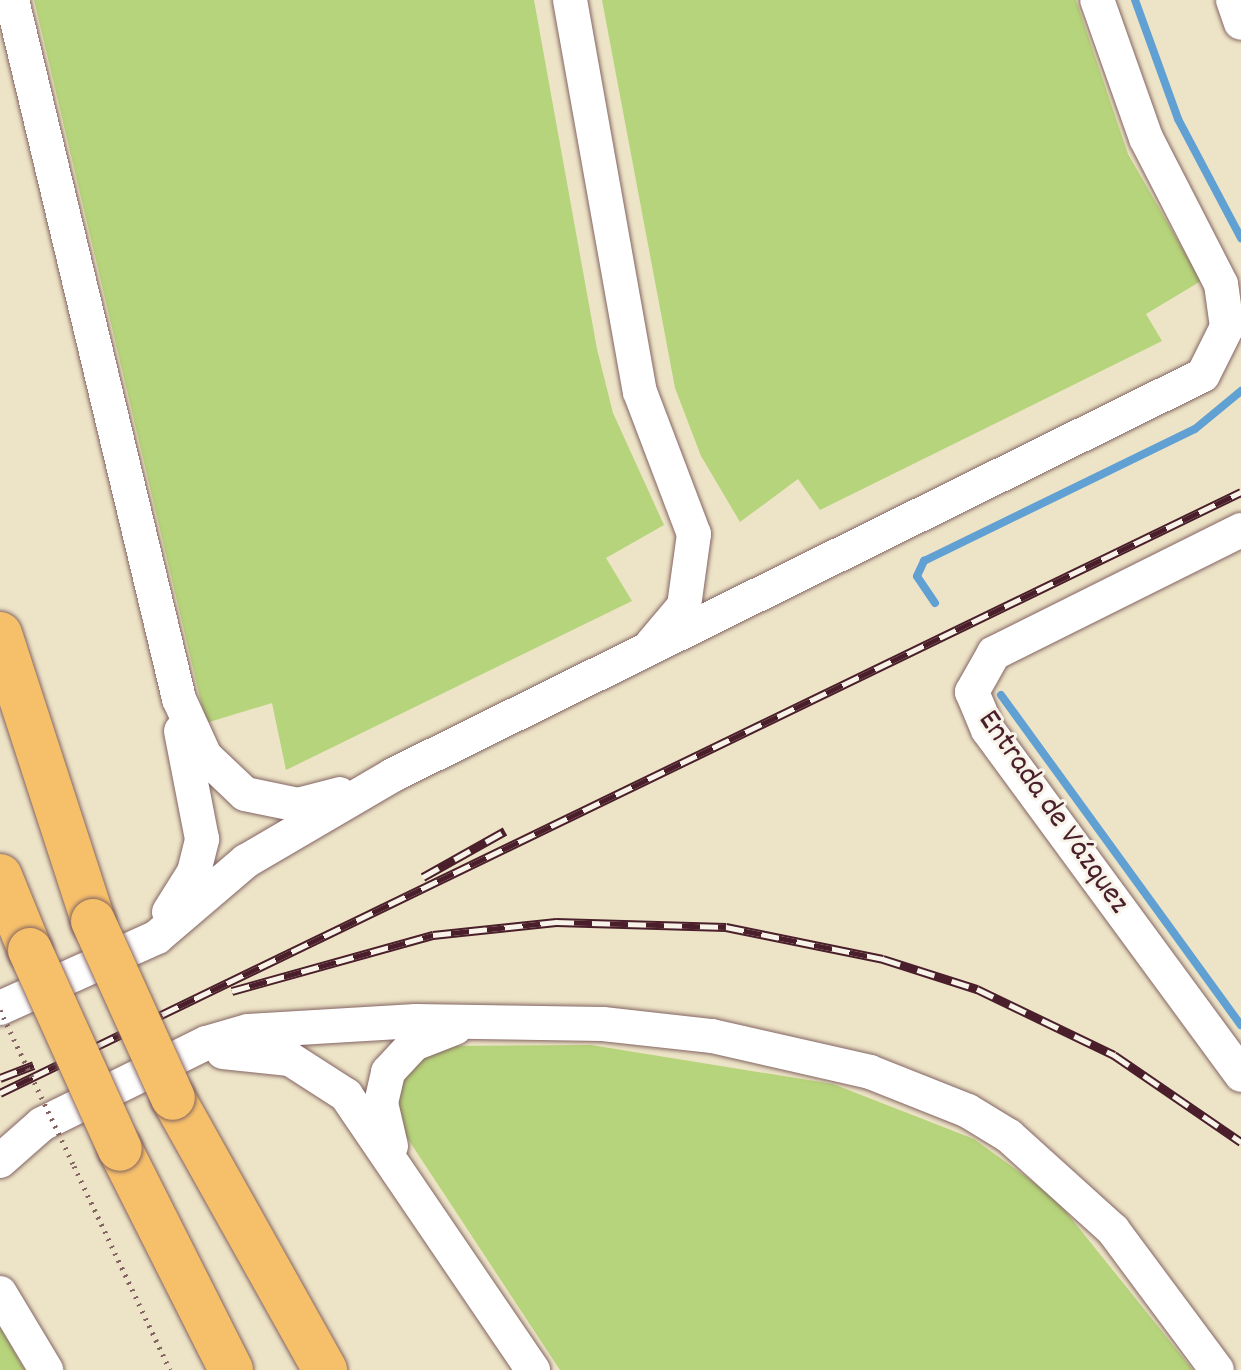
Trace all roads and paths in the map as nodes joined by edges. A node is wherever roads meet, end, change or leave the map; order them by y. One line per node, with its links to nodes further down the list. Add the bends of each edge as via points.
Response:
1 (12, 0): 9 (street)
2 (570, 0): 8 (street, via 640,392 694,534 684,606)
3 (1097, 0): 8 (street, via 1146,138 1221,284 1227,327 1215,360 1173,396)
4 (1233, 0): 5 (street)
5 (1241, 23)
6 (1241, 530): 15 (street, Entrada de Vázquez, via 994,653 972,692 988,730)
7 (0, 634): 16 (highway, bridge, via 93,921)
8 (640, 656): 10 (street)
9 (179, 699): 10 (street, via 215,770 262,801 315,803); 12 (street, via 200,821 199,856 174,907)
10 (393, 775): 12 (street, via 246,861 174,925)
11 (0, 876): 19 (highway, bridge)
12 (129, 949): 13 (street)
13 (0, 1009): 22 (path, bridge)
14 (463, 1025): 16 (street, via 248,1031); 18 (street, via 414,1044 388,1072 381,1103); 27 (street, via 603,1024 712,1036 870,1072 968,1111 1047,1165 1113,1230)
15 (1241, 1075)
16 (176, 1078): 17 (street, via 42,1124); 18 (street, via 243,1051 312,1069 346,1095); 25 (highway)
17 (0, 1161)
18 (396, 1162): 26 (street)
19 (128, 1165): 23 (highway); 24 (highway)
20 (0, 1293): 21 (street)
21 (46, 1370)
22 (170, 1370)
23 (231, 1370)
24 (248, 1370)
25 (325, 1370)
26 (533, 1370)
27 (1217, 1370)

